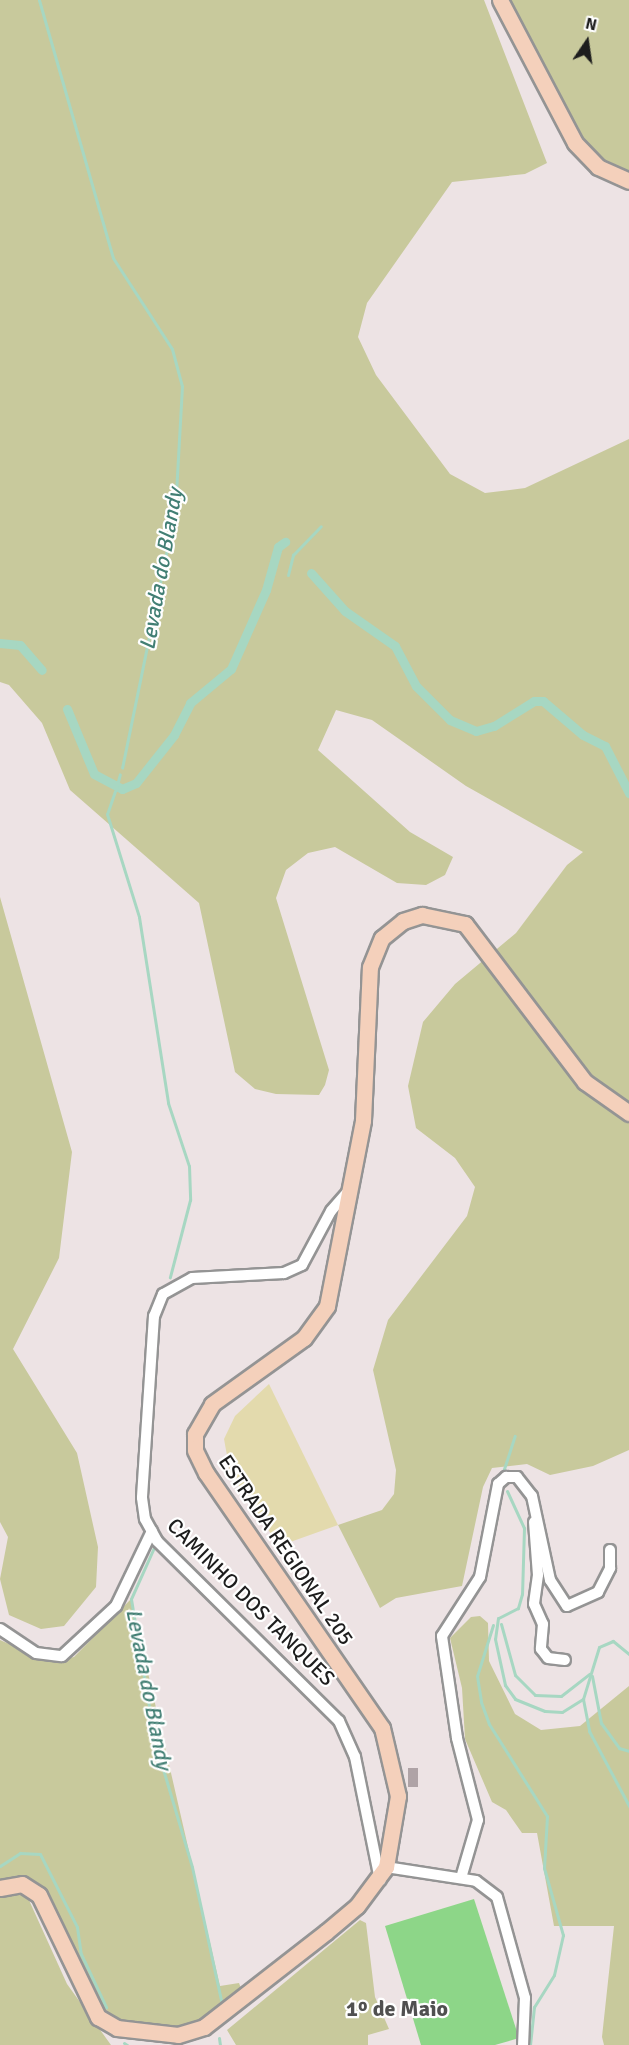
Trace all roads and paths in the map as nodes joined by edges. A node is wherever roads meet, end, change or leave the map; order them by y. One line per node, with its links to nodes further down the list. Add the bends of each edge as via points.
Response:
1 (500, 0): 2 (main road, via 574,143 598,167)
2 (629, 181)
3 (629, 1113): 4 (main road, ESTRADA REGIONAL 205, via 585,1082 472,930 452,918 422,915 391,928 372,957 366,1093)
4 (351, 1188): 6 (street, CAMINHO DOS TANQUES, via 331,1210 302,1265 284,1273 192,1278 163,1294 154,1316 142,1498); 10 (main road, ESTRADA REGIONAL 205, via 331,1294 322,1316 304,1338 212,1404 197,1424 195,1450 206,1473 382,1728 398,1796)
5 (536, 1513): 7 (street, via 550,1580 567,1606 598,1592 610,1568); 9 (street, via 534,1604 543,1624 541,1649 548,1658); 11 (street, via 532,1496 520,1479 509,1476 500,1481 480,1577 442,1636 457,1738 478,1812)
6 (152, 1531): 8 (street, via 116,1605 62,1656 36,1653); 10 (street, CAMINHO DOS TANQUES, via 339,1721 355,1757)
7 (610, 1550)
8 (0, 1629)
9 (564, 1660)
10 (383, 1874): 11 (street); 12 (main road, via 326,1932 204,2027 166,2036 107,2023 89,2003 39,1896 22,1884)
11 (461, 1878): 13 (street, via 476,1881 497,1897 525,1998)
12 (0, 1888)
13 (523, 2045)

